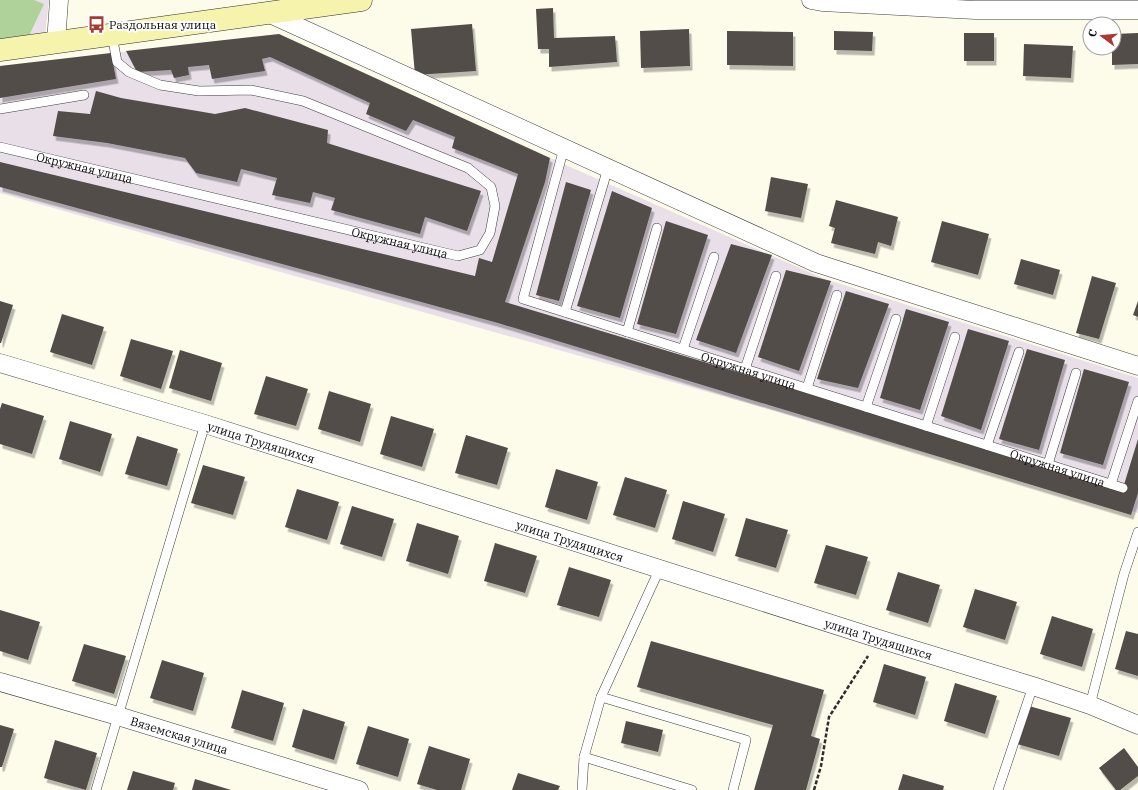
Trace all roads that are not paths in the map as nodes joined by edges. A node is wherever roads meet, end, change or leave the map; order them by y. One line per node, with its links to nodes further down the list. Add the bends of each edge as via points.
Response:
1 (59, 0): 7 (street)
2 (360, 0): 5 (street)
3 (811, 0): 4 (street, via 975,10)
4 (1138, 10)
5 (268, 13): 6 (street); 12 (street)
6 (112, 35): 7 (street); 11 (lane, Окружная улица, via 117,62 129,72 160,85 199,91 251,90 303,101 468,168 491,187 495,206 490,233 480,250 458,256)
7 (56, 43): 8 (street)
8 (0, 50)
9 (84, 95): 10 (lane)
10 (0, 109)
11 (0, 147)
12 (564, 148): 13 (street); 18 (lane, Окружная улица, via 523,299)
13 (608, 168): 18 (lane); 25 (street, via 816,263)
14 (657, 228): 20 (lane)
15 (714, 257): 22 (lane)
16 (776, 276): 26 (lane)
17 (837, 295): 28 (lane)
18 (566, 312): 20 (lane, Окружная улица)
19 (896, 319): 30 (lane)
20 (627, 332): 22 (lane, Окружная улица)
21 (955, 337): 32 (lane)
22 (683, 349): 26 (lane, Окружная улица)
23 (1019, 352): 33 (lane)
24 (0, 363): 31 (street, улица Трудящихся)
25 (1138, 366)
26 (745, 369): 28 (lane, Окружная улица)
27 (1076, 373): 34 (lane)
28 (806, 388): 30 (lane, Окружная улица)
29 (1138, 401): 35 (lane)
30 (866, 407): 32 (lane, Окружная улица)
31 (205, 424): 38 (street, улица Трудящихся); 43 (lane)
32 (926, 426): 33 (lane, Окружная улица)
33 (987, 445): 34 (lane, Окружная улица)
34 (1048, 464): 35 (lane, Окружная улица)
35 (1111, 484): 36 (lane, Окружная улица)
36 (1123, 488)
37 (1138, 532): 42 (lane, via 1124,574)
38 (660, 568): 40 (street, улица Трудящихся); 41 (lane)
39 (0, 682): 43 (street, Вяземская улица)
40 (1033, 686): 42 (street, улица Трудящихся); 51 (lane)
41 (601, 697): 45 (lane); 50 (lane, via 746,740)
42 (1090, 705): 44 (street, улица Трудящихся)
43 (118, 716): 46 (lane); 47 (street, Вяземская улица)
44 (1138, 725)
45 (584, 757): 48 (lane); 49 (lane)
46 (96, 790)
47 (358, 790)
48 (582, 790)
49 (692, 790)
50 (732, 790)
51 (998, 790)

